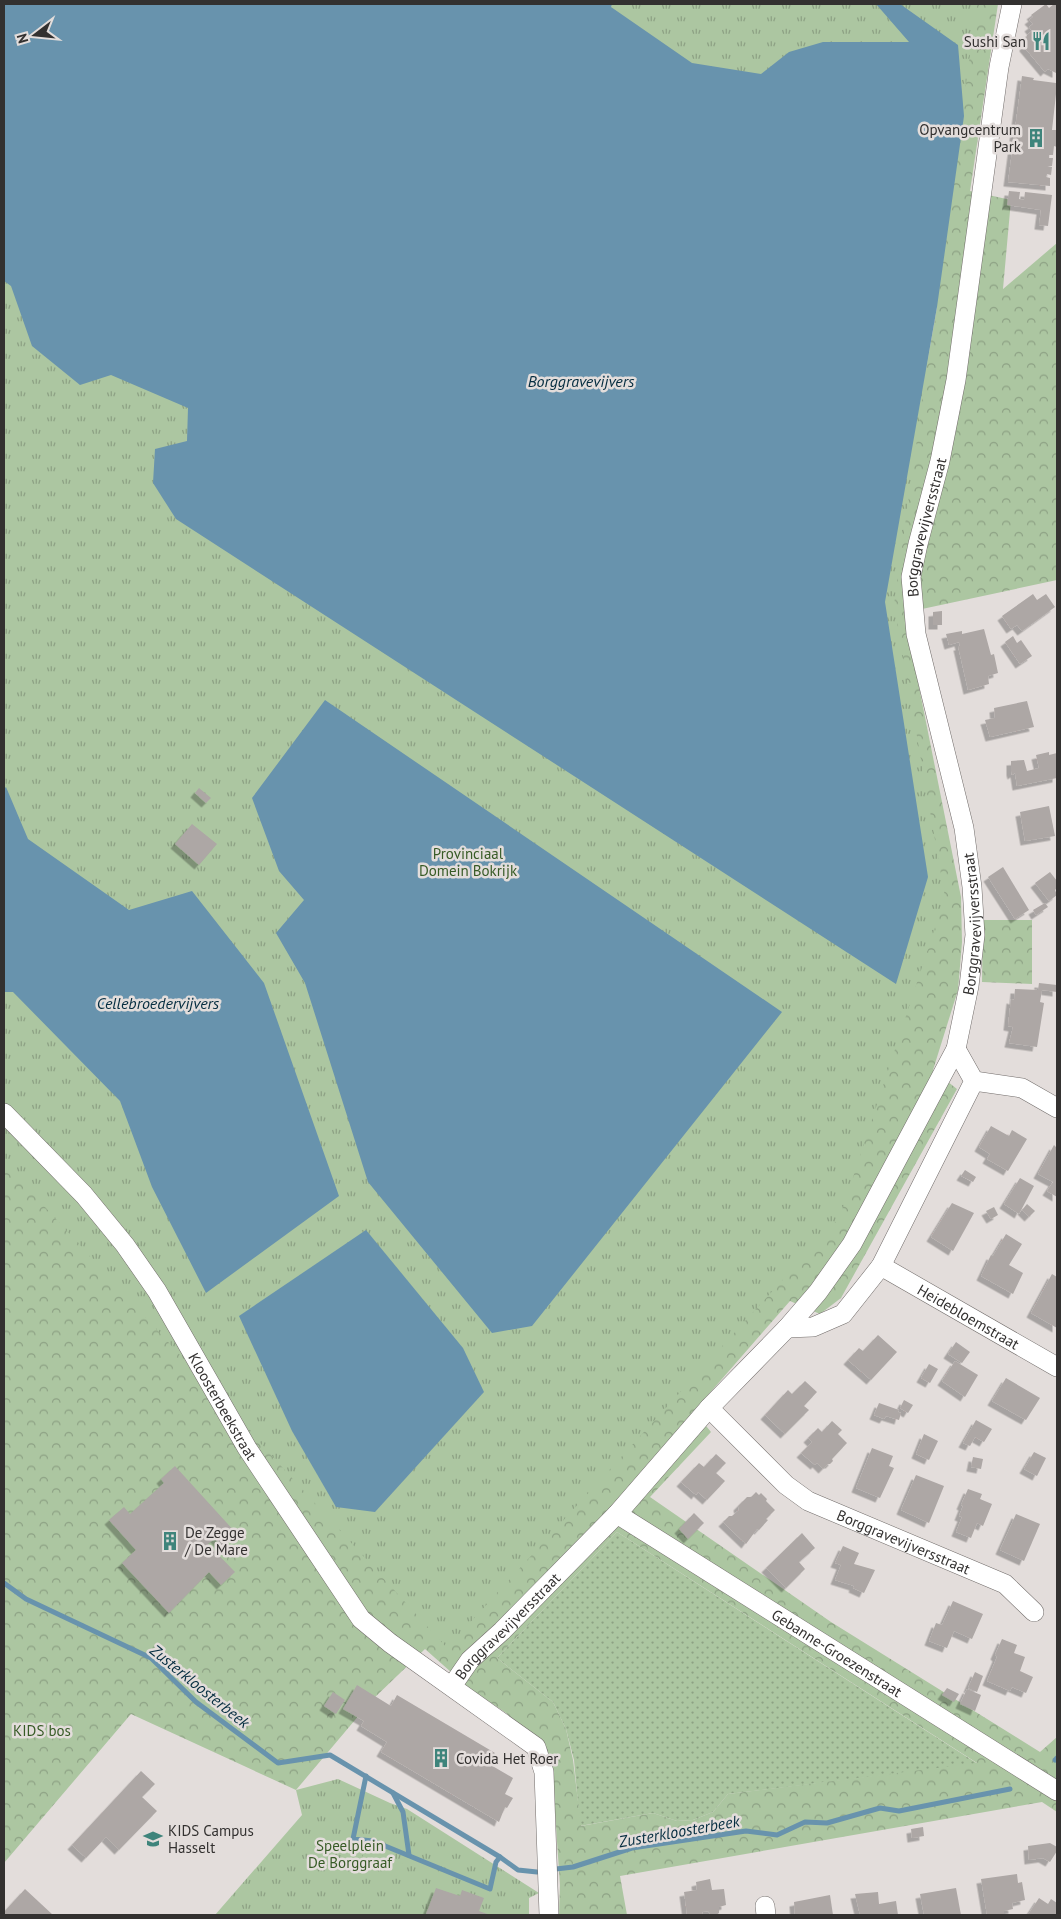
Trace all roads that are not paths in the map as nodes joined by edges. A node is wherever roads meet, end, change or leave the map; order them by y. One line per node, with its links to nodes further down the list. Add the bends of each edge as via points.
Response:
1 (1012, 4): 2 (street, Borggravevijversstraat, via 999,67 956,380 940,462 911,577 916,634 964,828 972,887 975,935)
2 (956, 1049): 3 (street); 7 (street, Borggravevijversstraat, via 852,1244)
3 (974, 1081): 4 (street, via 1022,1088); 6 (street)
4 (1057, 1108)
5 (4, 1113): 12 (street, Kloosterbeekstraat, via 84,1195 125,1245 157,1291 247,1448 361,1619)
6 (881, 1266): 7 (street, via 842,1314 813,1326); 8 (street, Heidebloemstraat)
7 (787, 1328): 9 (street, Borggravevijversstraat)
8 (1057, 1367)
9 (709, 1408): 10 (street, Borggravevijversstraat); 11 (street, Borggravevijversstraat, via 786,1485 808,1501 1005,1584)
10 (618, 1514): 12 (street, Borggravevijversstraat, via 470,1660); 13 (street, Gebanne-Groezenstraat)
11 (1034, 1612)
12 (452, 1686): 14 (street, Borggravevijversstraat, via 536,1747 544,1772)
13 (1057, 1791)
14 (549, 1915)

